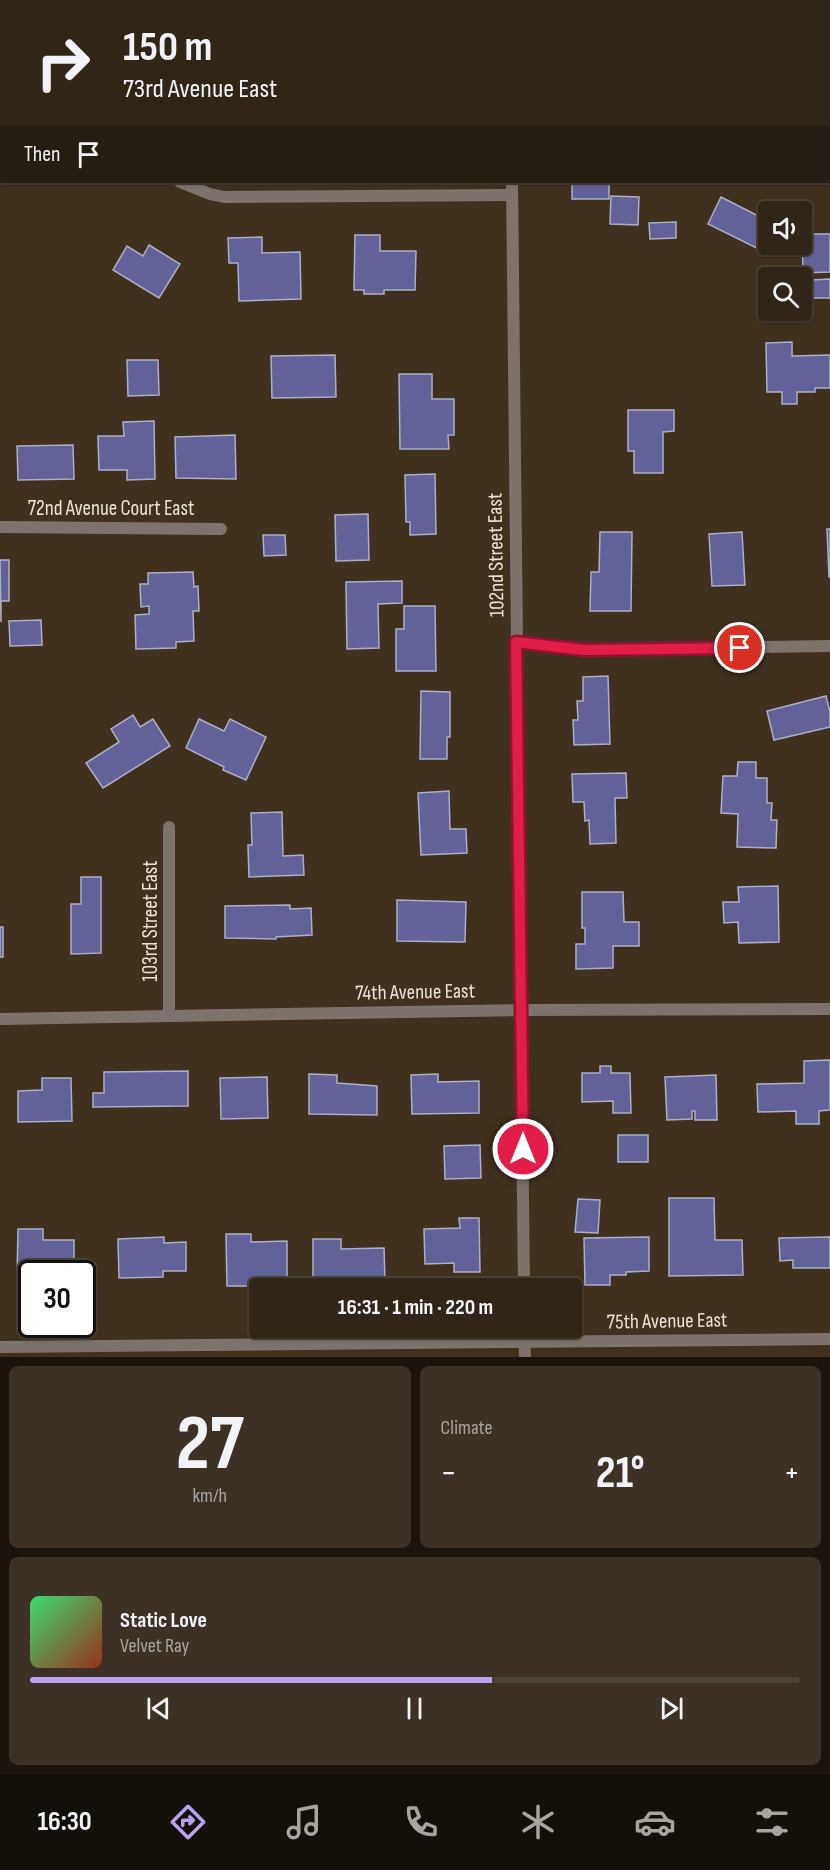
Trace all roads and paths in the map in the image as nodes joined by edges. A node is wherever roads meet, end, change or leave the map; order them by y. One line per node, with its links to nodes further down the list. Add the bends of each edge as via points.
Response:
1 (183, 183): 3 (street, via 224,197)
2 (512, 183): 3 (street, 102nd Street East)
3 (512, 195): 6 (street, 102nd Street East)
4 (0, 527): 5 (street, 72nd Avenue Court East)
5 (221, 529)
6 (516, 642): 7 (street, via 584,650); 10 (street, 102nd Street East)
7 (830, 646)
8 (169, 827): 11 (street, 103rd Street East)
9 (830, 1009): 10 (street, 74th Avenue East)
10 (522, 1010): 11 (street, 74th Avenue East); 13 (street, 102nd Street East)
11 (169, 1016): 12 (street, 74th Avenue East)
12 (0, 1019)
13 (524, 1278)
14 (524, 1338): 16 (street)
15 (830, 1339): 16 (street, 75th Avenue East)
16 (524, 1342): 17 (street, 75th Avenue East); 18 (street)
17 (0, 1347)
18 (525, 1357)

